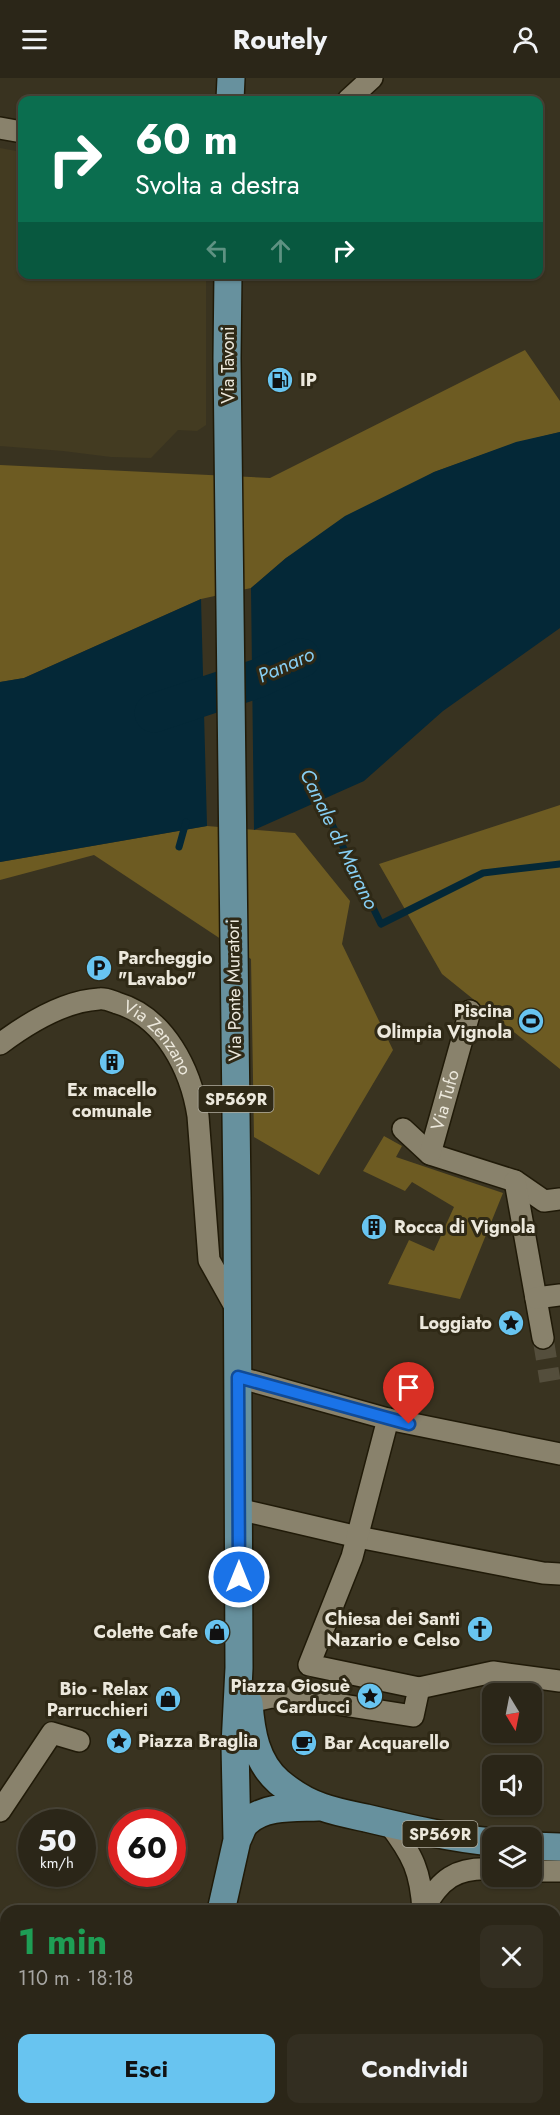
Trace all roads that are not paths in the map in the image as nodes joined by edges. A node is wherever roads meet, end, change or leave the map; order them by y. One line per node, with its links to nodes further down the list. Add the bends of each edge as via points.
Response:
1 (231, 78): 3 (main road)
2 (372, 78): 4 (street)
3 (230, 96)
4 (352, 96)
5 (0, 128): 6 (street)
6 (18, 131)
7 (228, 279): 8 (main road, Via Tavoni)
8 (229, 456): 17 (main road, Via Ponte Muratori / SP569R)
9 (470, 1011): 12 (street, Via Tufo)
10 (0, 1044): 17 (street, Via Zenzano, via 72,1003 102,998 128,1006 159,1030 176,1051 195,1095 209,1260)
11 (403, 1129): 12 (street)
12 (430, 1154): 13 (street)
13 (515, 1181): 14 (street, via 544,1201); 16 (street)
14 (560, 1199)
15 (560, 1295): 16 (street)
16 (536, 1298): 18 (street)
17 (237, 1310): 19 (main road, Via Ponte Muratori / SP569R)
18 (543, 1338)
19 (238, 1377): 20 (street); 22 (main road, Via Ponte Muratori / SP569R)
20 (388, 1419): 21 (street); 23 (street)
21 (560, 1454)
22 (238, 1509): 23 (street); 25 (main road, Via Ponte Muratori / SP569R)
23 (358, 1537): 24 (street, via 543,1574); 27 (street, via 309,1665)
24 (560, 1574)
25 (239, 1668): 28 (main road, SP569R); 33 (main road, via 235,1745)
26 (560, 1681): 27 (street, via 493,1672)
27 (419, 1688): 28 (street, via 413,1716 305,1699 272,1697)
28 (249, 1702): 30 (main road, SP569R, via 256,1748 265,1765 278,1781)
29 (79, 1741): 31 (street, via 52,1733)
30 (321, 1807): 32 (main road, SP569R); 33 (main road, SP569R, via 280,1809 260,1815 245,1823)
31 (0, 1811)
32 (389, 1824): 34 (main road, SP569R); 41 (street, via 408,1849 418,1873)
33 (237, 1840): 40 (main road)
34 (482, 1840)
35 (542, 1846): 36 (main road)
36 (560, 1847)
37 (482, 1869): 42 (street, via 453,1874 433,1891)
38 (542, 1871): 39 (street)
39 (560, 1871)
40 (222, 1905)
41 (422, 1905)
42 (426, 1905)

